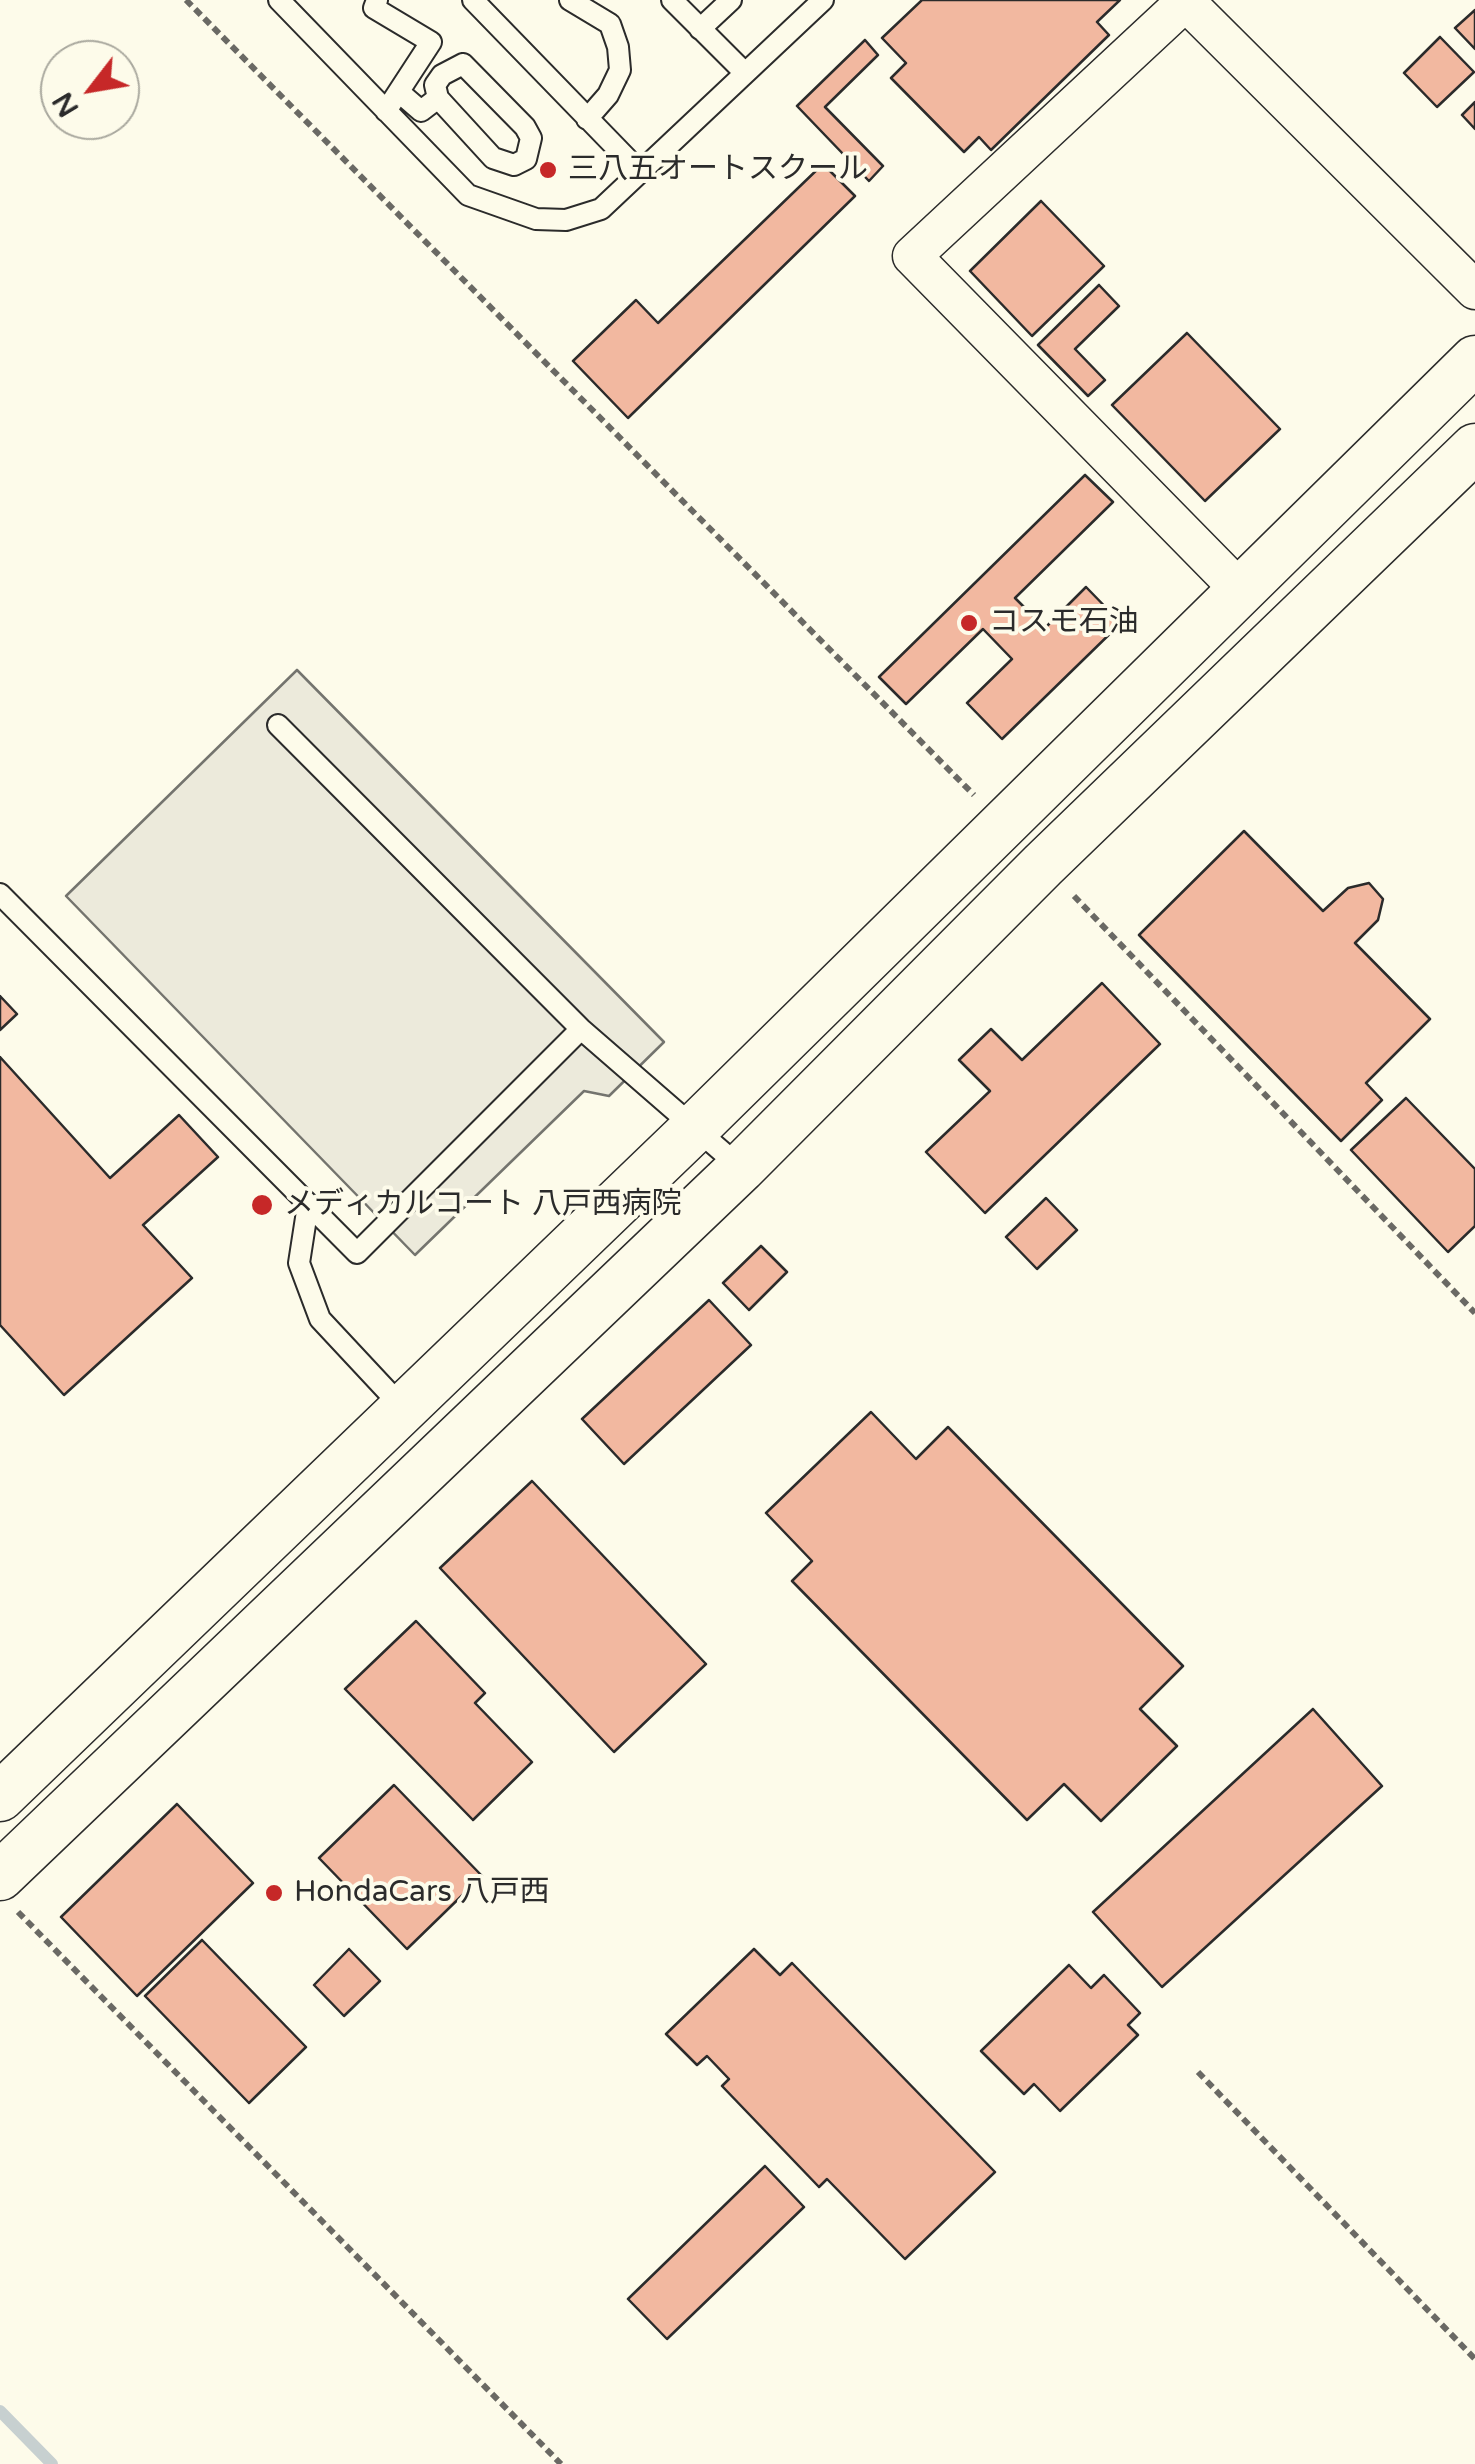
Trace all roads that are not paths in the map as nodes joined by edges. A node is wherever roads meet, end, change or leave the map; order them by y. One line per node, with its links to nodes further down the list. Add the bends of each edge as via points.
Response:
1 (279, 0): 13 (lane)
2 (377, 0): 11 (lane, via 374,8 430,42)
3 (472, 0): 14 (lane)
4 (570, 0): 14 (lane, via 610,24 618,47 620,70)
5 (672, 0): 9 (lane)
6 (731, 0): 9 (lane)
7 (823, 0): 10 (lane)
8 (1185, 1): 16 (street); 19 (street, via 912,256)
9 (700, 29): 10 (lane)
10 (745, 72): 15 (lane)
11 (399, 92): 12 (lane, via 421,111); 13 (lane)
12 (438, 98): 12 (lane, via 435,85 452,66 472,70 525,128 531,138 526,159 514,165 493,158)
13 (386, 111): 15 (lane, via 468,195 536,219 566,220 601,208)
14 (588, 118): 15 (lane)
15 (640, 172)
16 (1475, 290)
17 (1475, 360): 19 (street)
18 (1475, 448): 24 (street)
19 (1242, 591): 23 (street)
20 (278, 726): 22 (lane)
21 (0, 894): 25 (lane)
22 (582, 1029): 23 (lane); 25 (lane, via 356,1253)
23 (695, 1128): 24 (lane); 26 (street)
24 (740, 1168): 28 (street)
25 (308, 1206): 26 (lane, via 298,1263 320,1319)
26 (404, 1409): 27 (street)
27 (0, 1798)
28 (6, 1891)

